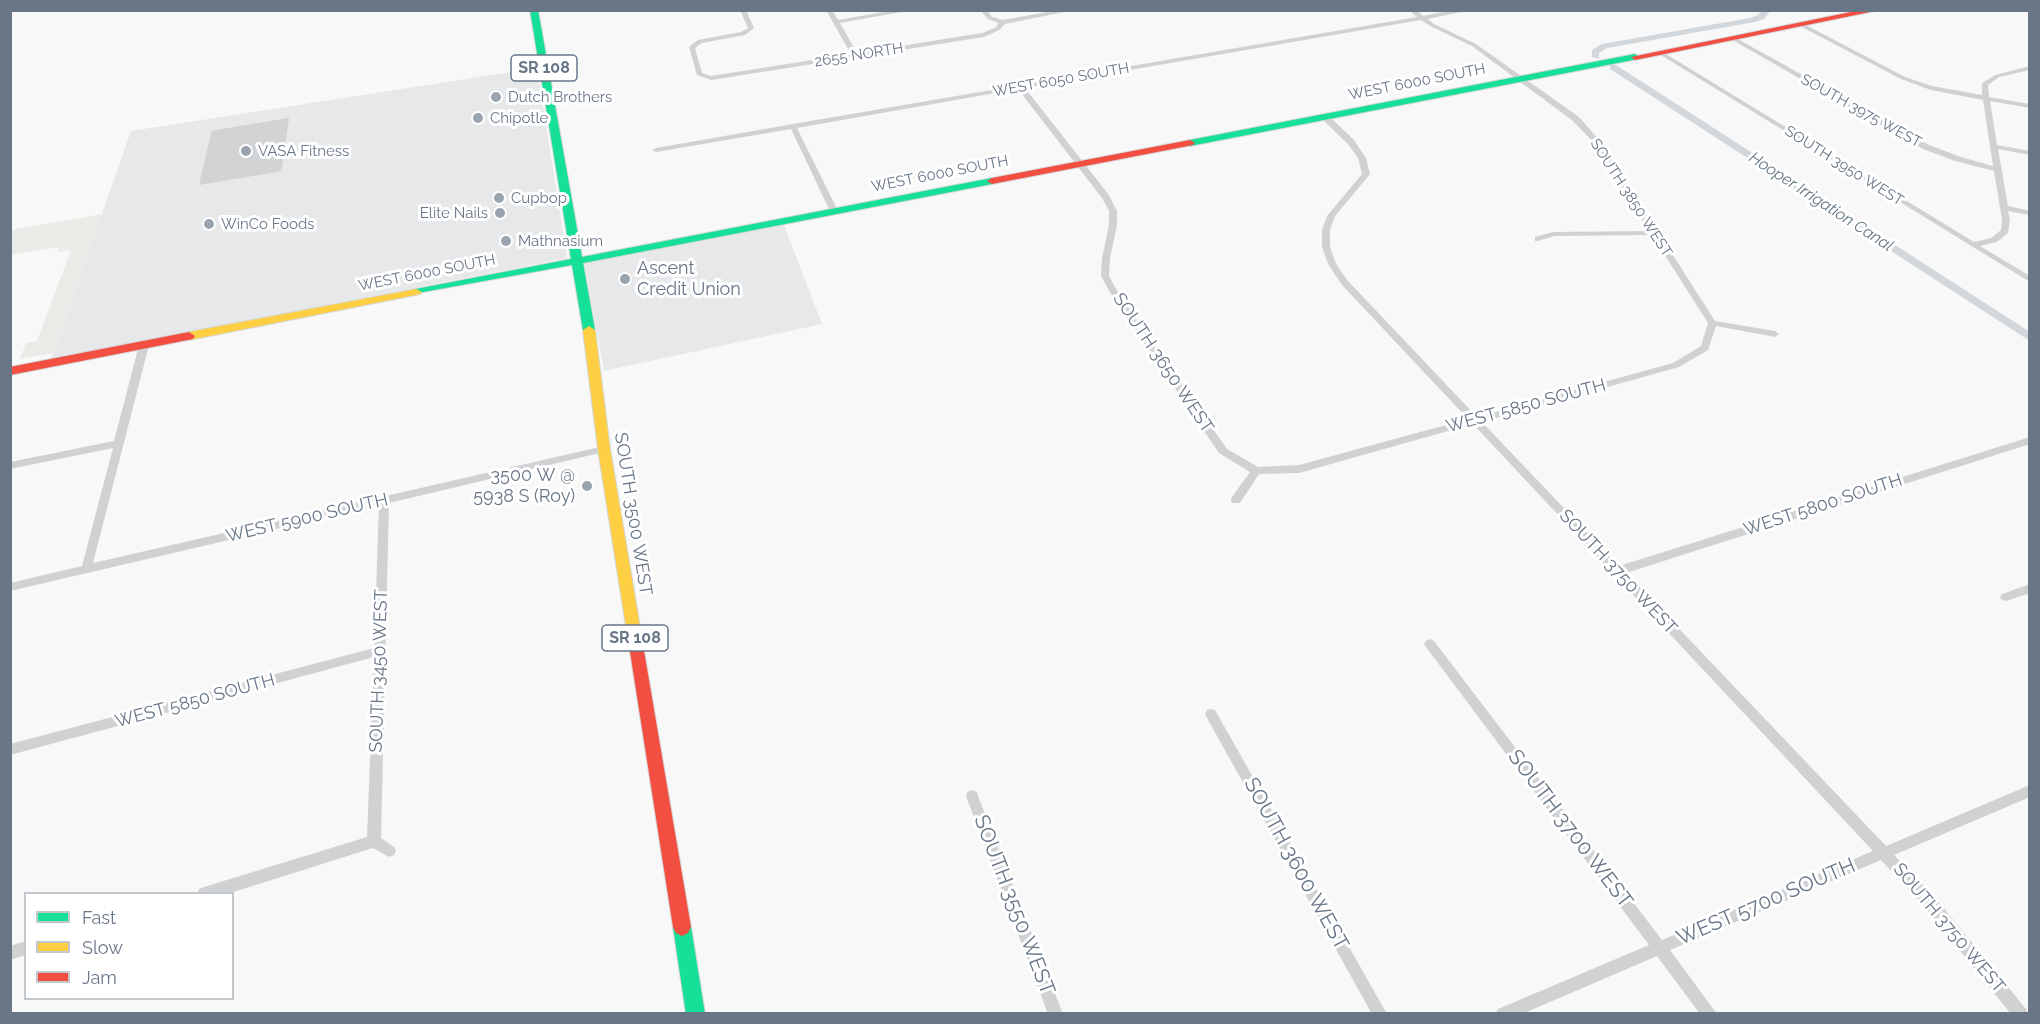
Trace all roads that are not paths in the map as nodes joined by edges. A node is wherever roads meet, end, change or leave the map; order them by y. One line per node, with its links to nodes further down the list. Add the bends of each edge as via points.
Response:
1 (534, 10): 35 (street, SOUTH 3500 WEST / SR 108)
2 (743, 10): 16 (street, 2655 NORTH, via 751,28 743,34 700,40 692,47 699,74 711,78)
3 (830, 10): 11 (street)
4 (909, 10): 11 (street)
5 (983, 10): 12 (street, via 990,18)
6 (1071, 10): 12 (street, 2655 NORTH)
7 (1412, 10): 10 (street, SOUTH 3850 WEST)
8 (1467, 10): 10 (street, WEST 6050 SOUTH)
9 (1876, 10): 13 (street, WEST 6000 SOUTH)
10 (1422, 17): 18 (street, SOUTH 3850 WEST, via 1474,45); 19 (street, WEST 6050 SOUTH)
11 (836, 22): 16 (street)
12 (1002, 22): 16 (street, 2655 NORTH, via 984,35)
13 (1802, 25): 14 (street, WEST 6000 SOUTH); 20 (street, via 1903,78)
14 (1732, 38): 15 (street, WEST 6000 SOUTH); 28 (street, SOUTH 3975 WEST, via 1926,147)
15 (1659, 52): 18 (street, WEST 6000 SOUTH); 34 (street, SOUTH 3950 WEST)
16 (855, 55)
17 (2030, 68): 20 (street, via 1997,76 1984,84)
18 (1521, 79): 22 (street, WEST 6000 SOUTH); 32 (street, SOUTH 3850 WEST, via 1576,119 1597,142)
19 (1020, 87): 23 (street, WEST 6050 SOUTH); 27 (street, SOUTH 3650 WEST)
20 (1984, 98): 21 (street); 24 (street)
21 (2030, 106)
22 (1325, 117): 27 (street, WEST 6000 SOUTH); 41 (street, SOUTH 3750 WEST, via 1351,142 1362,158 1366,174 1331,216 1326,246 1332,264 1345,283)
23 (793, 126): 25 (street, WEST 6050 SOUTH); 30 (street)
24 (1993, 146): 26 (street); 28 (street)
25 (656, 150)
26 (2030, 153)
27 (1082, 164): 30 (street, WEST 6000 SOUTH); 46 (street, SOUTH 3650 WEST, via 1113,211 1105,276 1115,294 1223,451)
28 (1997, 169): 29 (street)
29 (2003, 207): 31 (street); 34 (street, via 2005,231 1994,240)
30 (834, 211): 35 (street, WEST 6000 SOUTH)
31 (2030, 213)
32 (1654, 233): 33 (street, via 1553,234); 37 (street, SOUTH 3850 WEST)
33 (1538, 238)
34 (1973, 245): 36 (street, SOUTH 3950 WEST)
35 (576, 261): 39 (street, WEST 6000 SOUTH); 44 (street, SOUTH 3500 WEST / SR 108)
36 (2030, 280)
37 (1712, 323): 38 (street); 41 (street, WEST 5850 SOUTH, via 1705,348 1676,365)
38 (1775, 334)
39 (144, 345): 40 (street, WEST 6000 SOUTH); 43 (street)
40 (10, 371)
41 (1474, 420): 46 (street, WEST 5850 SOUTH, via 1299,469); 50 (street, SOUTH 3750 WEST)
42 (2030, 440): 50 (street, WEST 5800 SOUTH)
43 (119, 443): 45 (street); 49 (street)
44 (604, 449): 48 (street, WEST 5900 SOUTH); 65 (street, SOUTH 3500 WEST / SR 108)
45 (10, 466)
46 (1256, 471): 47 (street)
47 (1236, 500)
48 (384, 501): 49 (street, WEST 5900 SOUTH); 55 (street, SOUTH 3450 WEST)
49 (86, 570): 51 (street, WEST 5900 SOUTH)
50 (1617, 570): 62 (street, SOUTH 3750 WEST)
51 (10, 587)
52 (2030, 588): 53 (street)
53 (2006, 597)
54 (1430, 644): 64 (street, SOUTH 3700 WEST)
55 (380, 651): 57 (street, WEST 5850 SOUTH); 60 (street, SOUTH 3450 WEST)
56 (1211, 714): 67 (street, SOUTH 3600 WEST)
57 (10, 750)
58 (2030, 791): 62 (street, WEST 5700 SOUTH)
59 (972, 796): 66 (street, SOUTH 3550 WEST)
60 (374, 842): 61 (street); 63 (street)
61 (389, 851)
62 (1884, 852): 64 (street, WEST 5700 SOUTH); 70 (street, SOUTH 3750 WEST)
63 (211, 892)
64 (1660, 947): 68 (street, WEST 5700 SOUTH); 69 (street, SOUTH 3700 WEST)
65 (696, 1014)
66 (1056, 1014)
67 (1380, 1014)
68 (1503, 1014)
69 (1710, 1014)
70 (2022, 1014)

